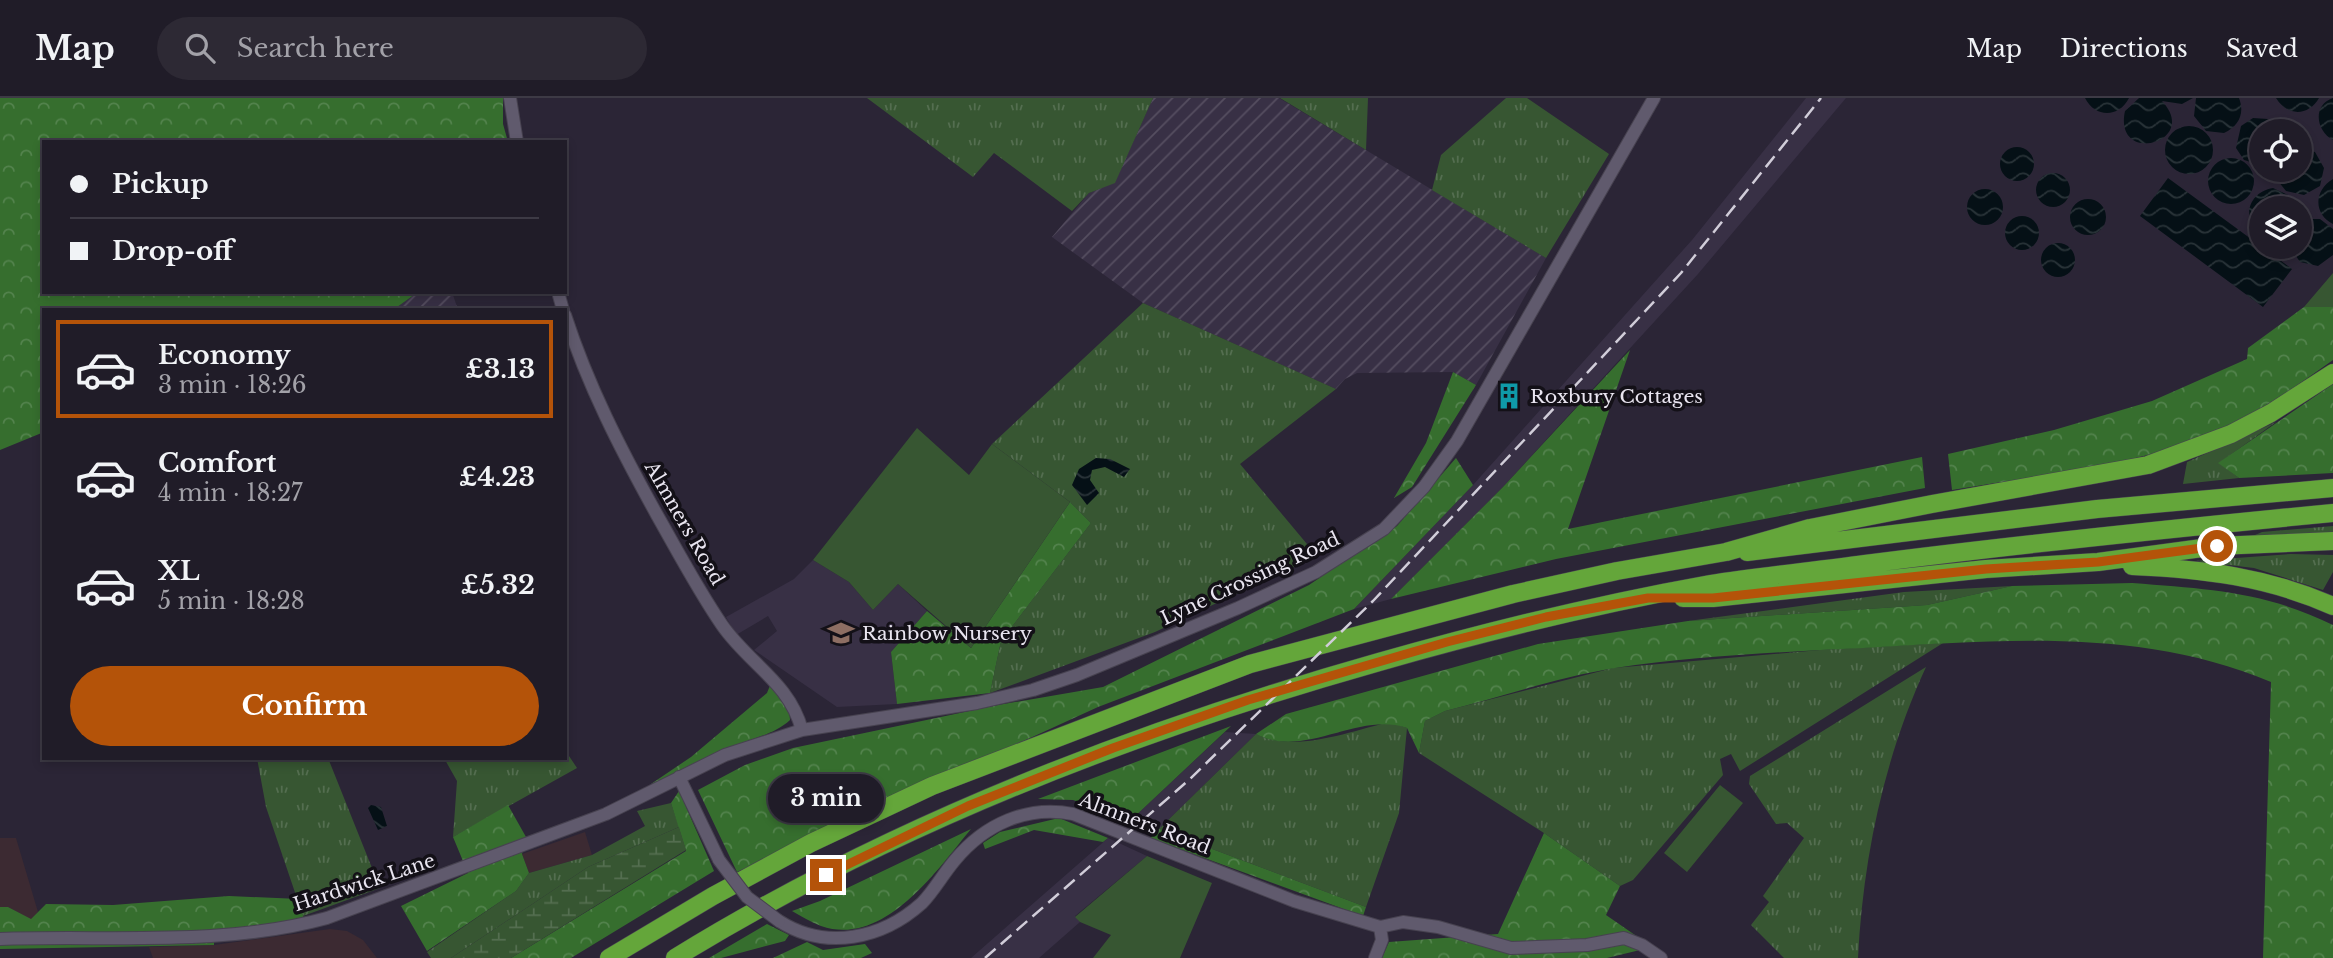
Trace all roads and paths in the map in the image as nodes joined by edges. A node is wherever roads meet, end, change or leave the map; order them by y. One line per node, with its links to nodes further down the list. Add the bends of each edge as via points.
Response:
1 (510, 98): 3 (street)
2 (1654, 98): 13 (street, Lyne Crossing Road, via 1457,441 1406,508 1368,541 1316,572 1238,608 1044,686 976,703)
3 (517, 140)
4 (567, 321): 13 (street, Almners Road, via 613,437 681,558 734,640 789,696)
5 (2333, 373): 9 (highway, via 2231,434 2148,465 1810,528)
6 (2333, 488): 9 (highway, via 2097,509 1769,551)
7 (2333, 513): 11 (highway, via 2024,543 1709,584)
8 (2333, 541): 10 (highway, via 2217,546)
9 (1726, 552): 17 (highway, via 1513,594 1250,664 932,786 799,850)
10 (2098, 562): 11 (highway, via 1713,598); 12 (highway, via 2231,573)
11 (1648, 598): 18 (highway, via 1447,642 1248,700 1113,748 968,806 826,875)
12 (2333, 606)
13 (802, 730): 14 (street, Lyne Crossing Road, via 725,755)
14 (679, 777): 15 (street, Almners Road, bridge, via 719,860 747,897 779,921 824,938 863,936 895,923 923,901 980,835 1006,819 1053,810); 16 (street, Hardwick Lane, via 606,814 395,895 305,924 214,936)
15 (1380, 928): 19 (street, via 1382,940); 20 (street, via 1403,922 1438,927 1511,947 1587,945 1624,938)
16 (0, 939)
17 (608, 958)
18 (675, 958)
19 (1374, 958)
20 (1661, 958)

